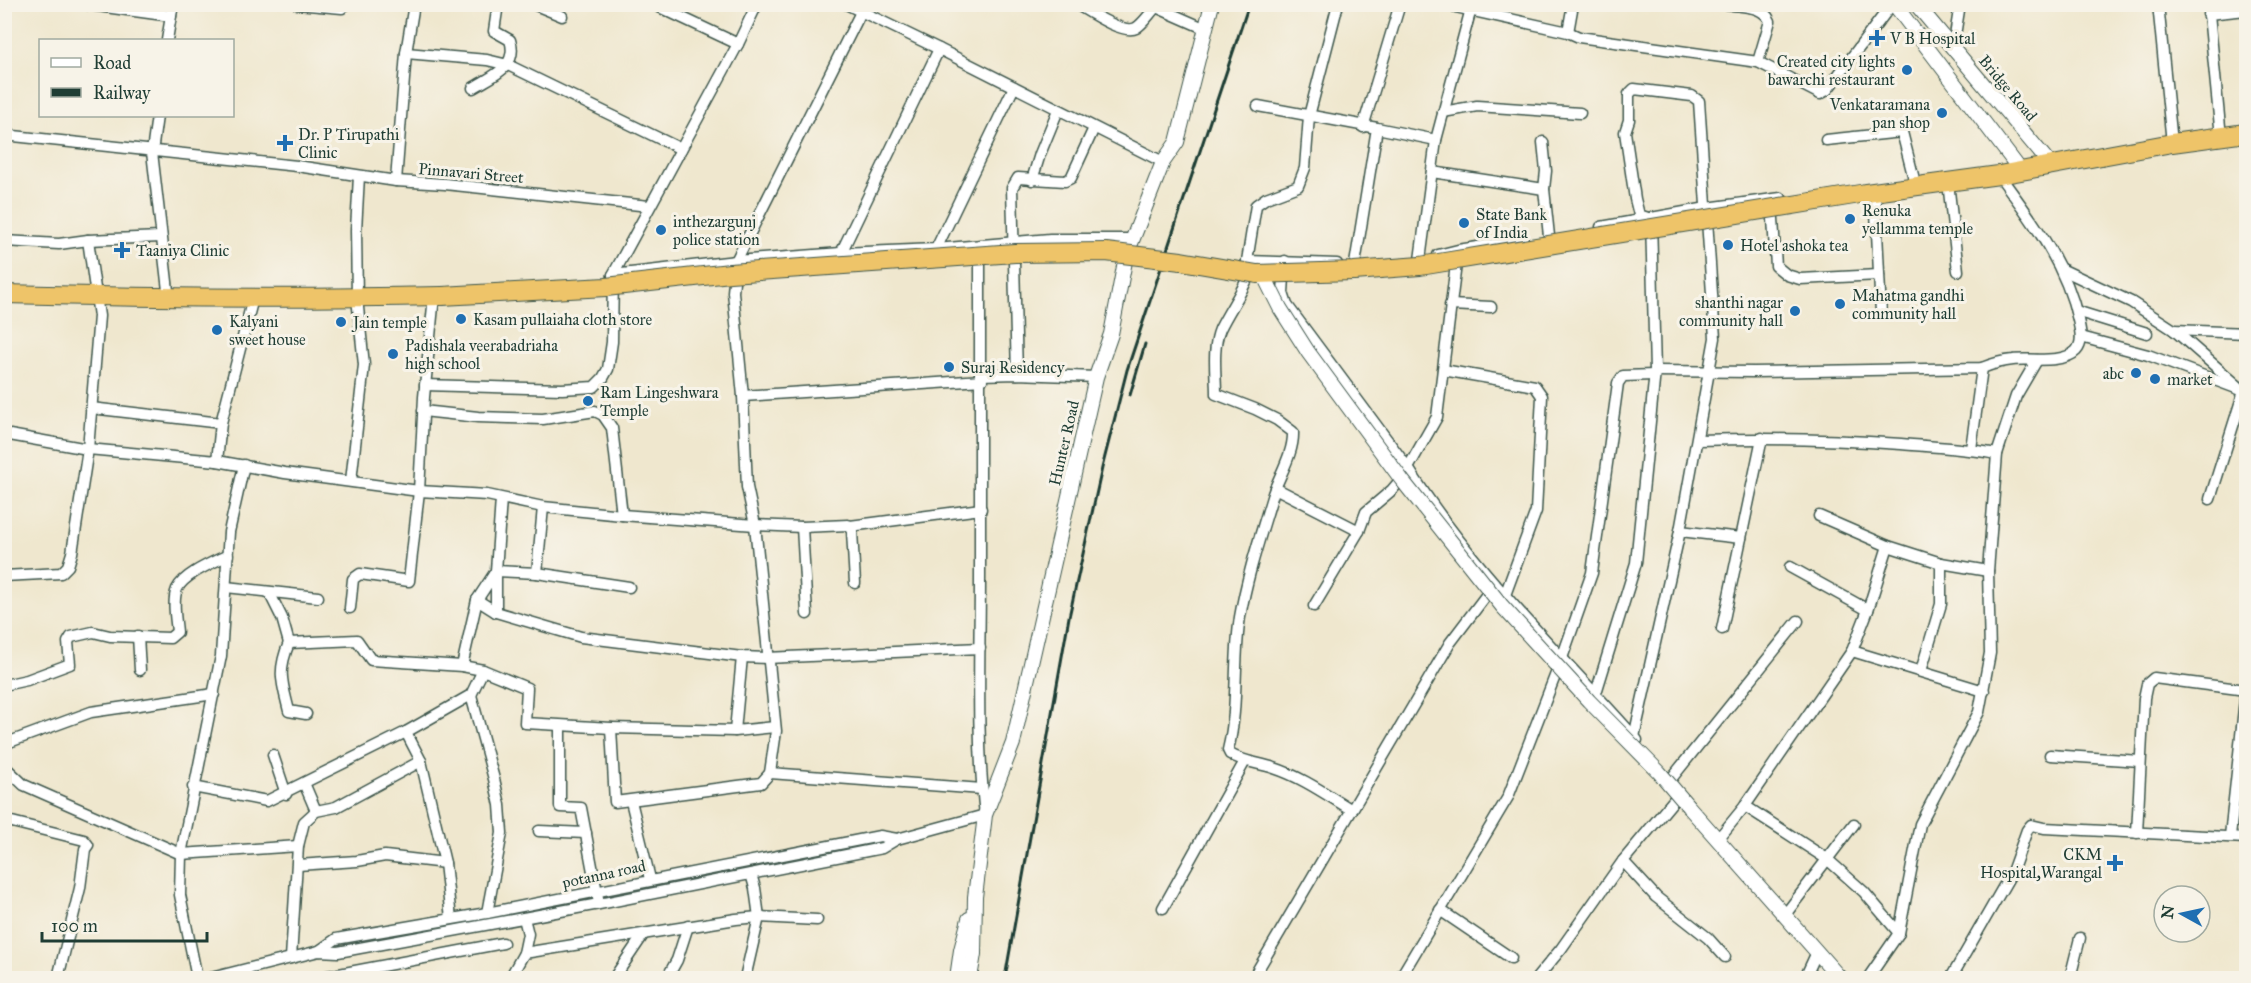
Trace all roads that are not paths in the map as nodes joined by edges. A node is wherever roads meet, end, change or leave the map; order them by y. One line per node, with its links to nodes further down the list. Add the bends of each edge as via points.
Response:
1 (83, 4): 25 (street)
2 (297, 4): 3 (street, via 342,8)
3 (342, 4)
4 (414, 4): 34 (street)
5 (498, 4): 36 (street, via 494,31 510,40 513,49)
6 (533, 4): 27 (street)
7 (653, 4): 31 (street)
8 (757, 4): 31 (street)
9 (846, 4): 22 (street)
10 (1076, 4): 21 (street, via 1119,28 1130,29 1136,28)
11 (1212, 4): 28 (street, Hunter Road)
12 (1338, 4): 43 (street)
13 (1400, 4): 45 (street)
14 (1442, 4): 23 (street)
15 (1573, 4): 29 (street)
16 (1727, 4): 35 (street, via 1767,14 1770,21)
17 (1893, 4): 35 (street, via 1820,94); 59 (street)
18 (1916, 4): 32 (street, Bridge Road)
19 (1960, 4): 32 (street)
20 (2158, 4): 54 (street)
21 (1156, 6): 28 (street)
22 (863, 8): 33 (street); 84 (street)
23 (1471, 8): 29 (street); 41 (street)
24 (2208, 9): 26 (street); 50 (street)
25 (172, 10): 30 (street)
26 (2247, 10)
27 (562, 16)
28 (1206, 29): 57 (street, Hunter Road, via 1177,142)
29 (1568, 32): 35 (street, via 1579,37)
30 (168, 39)
31 (738, 44): 55 (street)
32 (1953, 48): 58 (street, Bridge Road)
33 (939, 49): 37 (street); 83 (street)
34 (406, 53): 36 (street); 64 (street)
35 (1758, 62)
36 (508, 65): 38 (street); 55 (street)
37 (1014, 87): 40 (street); 81 (street)
38 (473, 88)
39 (1258, 106): 43 (street)
40 (1058, 110): 46 (street); 63 (street)
41 (1443, 112): 42 (street, via 1477,106); 51 (street)
42 (1580, 113)
43 (1309, 116): 45 (street); 85 (street, via 1304,173 1298,186 1256,205)
44 (157, 117): 56 (street)
45 (1363, 127): 47 (street)
46 (1094, 128): 57 (street); 63 (street, via 1071,178)
47 (1377, 128): 51 (street); 88 (street)
48 (2247, 133): 50 (highway)
49 (4, 135): 56 (street, Pinnavari Street)
50 (2221, 137): 54 (highway)
51 (1436, 140): 60 (street)
52 (1826, 140): 66 (street, via 1902,132)
53 (1543, 142): 67 (street)
54 (2172, 143): 58 (highway)
55 (681, 149): 71 (street)
56 (152, 152): 62 (street, Pinnavari Street); 75 (street)
57 (1163, 162): 76 (street, Hunter Road)
58 (2051, 165): 59 (highway)
59 (2021, 171): 61 (highway)
60 (1432, 172): 67 (street); 87 (street)
61 (1999, 175): 65 (highway); 89 (street, via 2041,233)
62 (359, 176): 64 (street, Pinnavari Street); 98 (street)
63 (1032, 180): 79 (street, via 1018,178 1012,188)
64 (396, 181): 71 (street, Pinnavari Street)
65 (1948, 182): 66 (highway); 90 (street)
66 (1916, 187): 68 (highway)
67 (1544, 189): 74 (street)
68 (1894, 189): 69 (highway); 70 (street, via 1865,186)
69 (1871, 193): 91 (highway, bridge, via 1420,266); 93 (street)
70 (1772, 199): 72 (street); 93 (street, via 1776,266 1787,275 1800,279)
71 (649, 206): 92 (street)
72 (1707, 208): 73 (street); 73 (street, via 1699,101 1692,96 1634,89 1629,94 1625,132 1639,215); 111 (street, via 1715,338)
73 (1651, 219): 74 (street); 112 (street)
74 (1549, 236): 82 (street)
75 (161, 237): 77 (street); 99 (street)
76 (1133, 239): 79 (street); 115 (street, Hunter Road, via 1111,334)
77 (88, 240): 78 (street, via 59,244); 96 (street)
78 (4, 241)
79 (1014, 242): 80 (street); 113 (street)
80 (980, 245): 81 (street); 114 (street)
81 (936, 249): 83 (street)
82 (1458, 250): 87 (street); 100 (street)
83 (841, 253): 84 (street)
84 (736, 261): 92 (street); 118 (street, via 733,292)
85 (1247, 261): 86 (street); 132 (street, via 1252,267 1248,280 1219,331 1216,394 1255,409 1293,432 1294,441)
86 (1285, 261): 88 (street); 130 (street, via 1283,293 1287,305)
87 (1420, 261): 88 (street)
88 (1355, 264)
89 (2061, 269): 102 (street); 104 (street, via 2131,302)
90 (1958, 271)
91 (1263, 274): 95 (highway, bridge, via 1106,252 1015,253 730,273 606,287); 206 (street, bridge, via 1308,352 1502,606)
92 (613, 275): 116 (street, via 608,369 594,387)
93 (1879, 275): 103 (street)
94 (4, 294): 96 (highway)
95 (438, 296): 98 (highway); 116 (street)
96 (98, 298): 99 (highway); 119 (street)
97 (253, 298): 98 (highway); 99 (highway); 121 (street)
98 (357, 298): 131 (street, via 364,365)
99 (169, 299)
100 (1450, 305): 101 (street); 110 (street)
101 (1491, 307)
102 (2076, 311): 105 (street); 107 (street)
103 (1881, 313)
104 (2174, 330): 106 (street); 117 (street)
105 (2146, 333)
106 (2247, 333)
107 (2081, 337): 108 (street, via 2072,353); 117 (street, via 2148,355)
108 (2037, 360): 109 (street, via 2016,359); 127 (street, via 2016,396)
109 (1982, 368): 111 (street); 125 (street)
110 (1443, 370): 130 (street, via 1437,417); 159 (street, via 1535,386 1542,396 1536,511)
111 (1710, 370): 112 (street); 124 (street)
112 (1655, 373): 175 (street, via 1623,376 1618,383 1592,573); 185 (street, via 1636,563)
113 (1017, 374): 114 (street); 115 (street)
114 (982, 377): 118 (street); 137 (street)
115 (1096, 377): 213 (street, Hunter Road, via 1013,743)
116 (425, 385): 120 (street)
117 (2245, 392): 135 (street)
118 (743, 396): 140 (street, via 747,487)
119 (91, 408): 121 (street); 126 (street)
120 (423, 411): 133 (street); 138 (street, via 543,419 595,411 603,415 612,428)
121 (222, 423): 128 (street)
122 (4, 434): 126 (street)
123 (1762, 438): 124 (street); 125 (street); 145 (street)
124 (1698, 440): 144 (street)
125 (1971, 449): 127 (street)
126 (88, 450): 128 (street); 153 (street, via 68,566 61,573)
127 (1997, 454): 150 (street)
128 (217, 461): 129 (street)
129 (244, 465): 131 (street); 147 (street, via 229,532)
130 (1408, 468): 143 (street, via 1392,490 1366,512); 155 (street)
131 (351, 482): 133 (street)
132 (1275, 488): 143 (street); 197 (street, via 1240,619 1234,722 1228,750)
133 (419, 491): 134 (street); 163 (street, via 409,581 360,574 353,579)
134 (501, 499): 136 (street); 151 (street)
135 (2210, 499)
136 (543, 507): 138 (street); 152 (street)
137 (981, 509): 141 (street); 171 (street)
138 (622, 515): 140 (street)
139 (1819, 516): 146 (street)
140 (755, 525): 142 (street); 174 (street)
141 (850, 526): 142 (street); 154 (street)
142 (801, 527): 166 (street)
143 (1359, 531): 162 (street)
144 (1680, 531): 145 (street); 192 (street)
145 (1741, 538): 168 (street)
146 (1888, 546): 148 (street); 164 (street)
147 (228, 555): 156 (street); 169 (street, via 196,572 176,590 174,636)
148 (1941, 563): 150 (street); 179 (street, via 1941,604)
149 (1790, 567): 164 (street)
150 (1988, 570): 182 (street, via 1990,653)
151 (496, 571): 152 (street); 161 (street); 165 (street)
152 (537, 573): 157 (street)
153 (4, 576)
154 (855, 583)
155 (1495, 584): 159 (street); 209 (street, via 1450,643)
156 (226, 587): 158 (street); 183 (street)
157 (629, 587)
158 (269, 592): 160 (street); 170 (street)
159 (1505, 595): 175 (street)
160 (318, 597)
161 (477, 600): 165 (street); 176 (street)
162 (1314, 606)
163 (350, 608)
164 (1868, 610): 172 (street)
165 (496, 612): 173 (street, via 581,637)
166 (807, 614)
167 (1797, 621): 201 (street)
168 (1722, 629)
169 (138, 636): 177 (street); 180 (street, via 93,632 71,637 71,663 67,666)
170 (289, 644): 176 (street, via 357,640 371,660); 186 (street, via 280,677 289,711)
171 (980, 648): 174 (street); 204 (street)
172 (1852, 651): 179 (street); 208 (street)
173 (742, 657): 174 (street); 190 (street)
174 (767, 658): 188 (street)
175 (1562, 658): 185 (street); 234 (street, via 1508,797)
176 (462, 666): 178 (street)
177 (140, 670)
178 (483, 670): 184 (street); 187 (street, via 527,688 525,723)
179 (1921, 671): 182 (street)
180 (4, 685)
181 (2247, 690): 198 (street, via 2150,680 2144,698); 218 (street)
182 (1984, 691): 242 (street, via 1976,721 1920,824)
183 (214, 694): 193 (street, via 91,712); 203 (street)
184 (471, 695): 191 (street); 235 (street, via 500,805 502,833)
185 (1595, 696): 192 (street)
186 (306, 714)
187 (560, 726): 189 (street); 217 (street, via 560,807 581,808)
188 (775, 727): 190 (street); 200 (street)
189 (611, 728): 190 (street); 207 (street, via 615,802)
190 (735, 731)
191 (406, 732): 196 (street); 202 (street)
192 (1634, 737): 201 (street)
193 (4, 744)
194 (273, 754): 205 (street)
195 (2050, 755): 198 (street)
196 (421, 761): 210 (street, via 336,807); 226 (street)
197 (1245, 761): 209 (street, via 1301,779); 233 (street)
198 (2140, 761): 216 (street)
199 (4, 766): 223 (street, via 24,785)
200 (770, 773): 204 (street); 207 (street, via 760,783)
201 (1671, 779): 211 (street, via 1696,805)
202 (304, 783): 205 (street); 210 (street)
203 (193, 787): 205 (street, via 267,801); 223 (street)
204 (982, 789): 213 (street)
205 (286, 794)
206 (1678, 795): 211 (street, bridge); 225 (street)
207 (631, 801): 228 (street)
208 (1744, 806): 221 (street); 224 (street)
209 (1352, 810): 262 (street)
210 (316, 811): 222 (street, via 304,822)
211 (1700, 819): 221 (street)
212 (4, 820): 252 (street, via 84,840 88,845)
213 (984, 821): 220 (street, potanna road); 231 (street, Hunter Road)
214 (1854, 824): 224 (street)
215 (539, 831): 217 (street)
216 (2137, 832): 218 (street); 268 (street, via 2030,826 2012,872)
217 (586, 833): 230 (street)
218 (2230, 836): 219 (street)
219 (2247, 838)
220 (897, 839): 228 (street, potanna road, via 880,836); 229 (street, potanna road, via 882,848)
221 (1718, 839): 236 (street)
222 (298, 846): 223 (street); 227 (street)
223 (180, 854): 253 (street, via 180,895)
224 (1827, 859): 236 (street); 242 (street, via 1864,892)
225 (1623, 861): 249 (street, via 1656,897 1708,938); 264 (street)
226 (445, 863): 227 (street, via 385,856); 238 (street)
227 (298, 865): 250 (street)
228 (650, 879): 230 (street, potanna road)
229 (753, 881): 232 (street, potanna road); 237 (street)
230 (597, 891): 232 (street); 235 (street, potanna road)
231 (975, 897): 260 (street, Hunter Road); 261 (street, Hunter Road)
232 (599, 904): 240 (street, potanna road)
233 (1163, 908)
234 (1440, 910): 251 (street); 263 (street)
235 (487, 913): 238 (street, potanna road)
236 (1784, 916): 247 (street)
237 (759, 917): 239 (street); 241 (street); 259 (street)
238 (451, 919): 246 (street, potanna road, via 336,939)
239 (817, 920)
240 (526, 926): 246 (street, potanna road, via 338,952); 248 (street)
241 (688, 926): 243 (street); 258 (street)
242 (1899, 933): 267 (street)
243 (642, 935): 248 (street); 257 (street)
244 (2080, 938): 269 (street)
245 (503, 943): 255 (street)
246 (319, 951): 250 (street, potanna road)
247 (1817, 952): 265 (street); 266 (street)
248 (524, 953): 256 (street)
249 (1725, 957)
250 (291, 958): 254 (street, potanna road)
251 (1511, 958)
252 (58, 978)
253 (197, 978)
254 (211, 978)
255 (318, 978)
256 (510, 978)
257 (614, 978)
258 (667, 978)
259 (745, 978)
260 (957, 978)
261 (970, 978)
262 (1253, 978)
263 (1400, 978)
264 (1537, 978)
265 (1805, 978)
266 (1840, 978)
267 (1868, 978)
268 (1952, 978)
269 (2070, 978)

